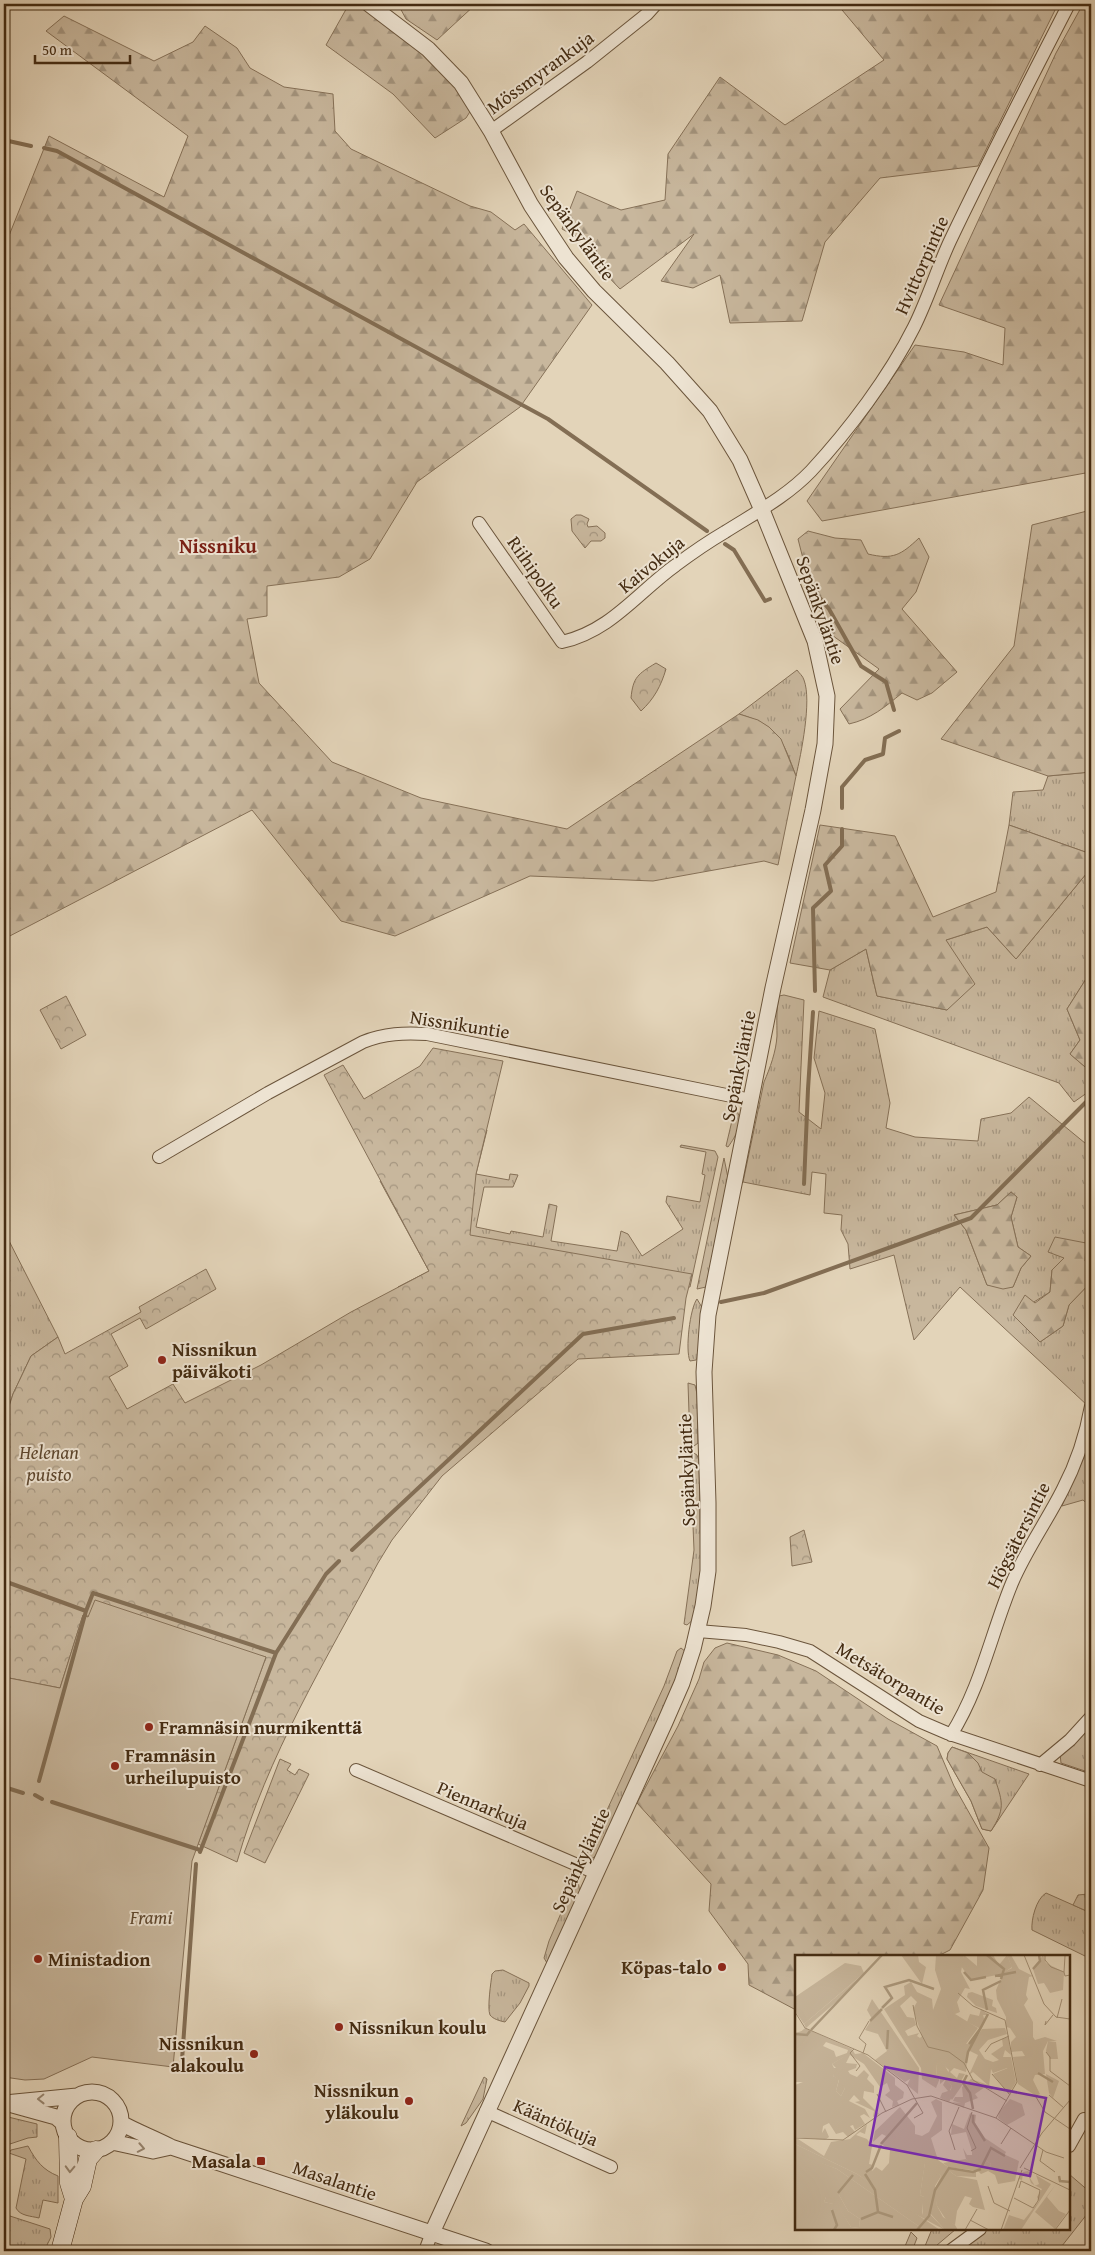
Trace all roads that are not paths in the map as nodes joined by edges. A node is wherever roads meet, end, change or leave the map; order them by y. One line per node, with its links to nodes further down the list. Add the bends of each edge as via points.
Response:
1 (369, 4): 4 (street, Sepänkyläntie, via 428,49 461,83)
2 (656, 4): 4 (street, Mössmyrankuja, via 594,57)
3 (1070, 4): 5 (street, Hvittorpintie, via 949,243 905,343 847,427 810,471)
4 (491, 131): 5 (street, Sepänkyläntie, via 530,205 566,258 710,411 740,460)
5 (762, 510): 7 (street, Kaivokuja, via 668,571 626,609 578,639); 8 (street, Sepänkyläntie, via 815,641 827,696 827,719 813,810)
6 (479, 522): 7 (street, Riihipolku)
7 (562, 642)
8 (751, 1100): 9 (street, Nissnikuntie, via 427,1034 402,1033 379,1036 347,1050); 11 (street, Sepänkyläntie, via 706,1333 708,1570)
9 (159, 1157)
10 (1091, 1406): 13 (street, Högsätersintie, via 1066,1482 1012,1583 973,1696)
11 (698, 1630): 13 (street, Metsätorpantie, via 746,1635 810,1651 919,1721); 17 (street, Sepänkyläntie, via 679,1691)
12 (1091, 1717): 14 (street)
13 (952, 1735): 14 (street, Metsätorpantie)
14 (1040, 1765): 16 (street, Metsätorpantie)
15 (356, 1770): 17 (street, Piennarkuja)
16 (1091, 1781)
17 (596, 1873): 20 (street, Sepänkyläntie)
18 (77, 2096): 19 (street, one-way to 19); 22 (street, via 91,2092 110,2098 118,2107); 23 (street, via 65,2112)
19 (5, 2102): 23 (street, via 56,2117)
20 (486, 2111): 28 (street, Kääntökuja); 31 (street, Sepänkyläntie)
21 (1084, 2119): 25 (street)
22 (121, 2123): 24 (street); 26 (street, Masalantie)
23 (66, 2130): 27 (street, via 83,2148); 29 (main road, one-way to 29, via 69,2183)
24 (112, 2142): 26 (street, Masalantie, one-way to 26, via 153,2151); 27 (street)
25 (1070, 2144)
26 (171, 2147): 31 (street, Masalantie)
27 (96, 2150): 29 (main road, via 88,2159 82,2186)
28 (611, 2167)
29 (74, 2199): 32 (main road)
30 (979, 2230): 35 (street)
31 (431, 2235): 33 (street); 34 (street, Masalantie)
32 (60, 2251)
33 (426, 2251)
34 (486, 2251)
35 (950, 2251)

